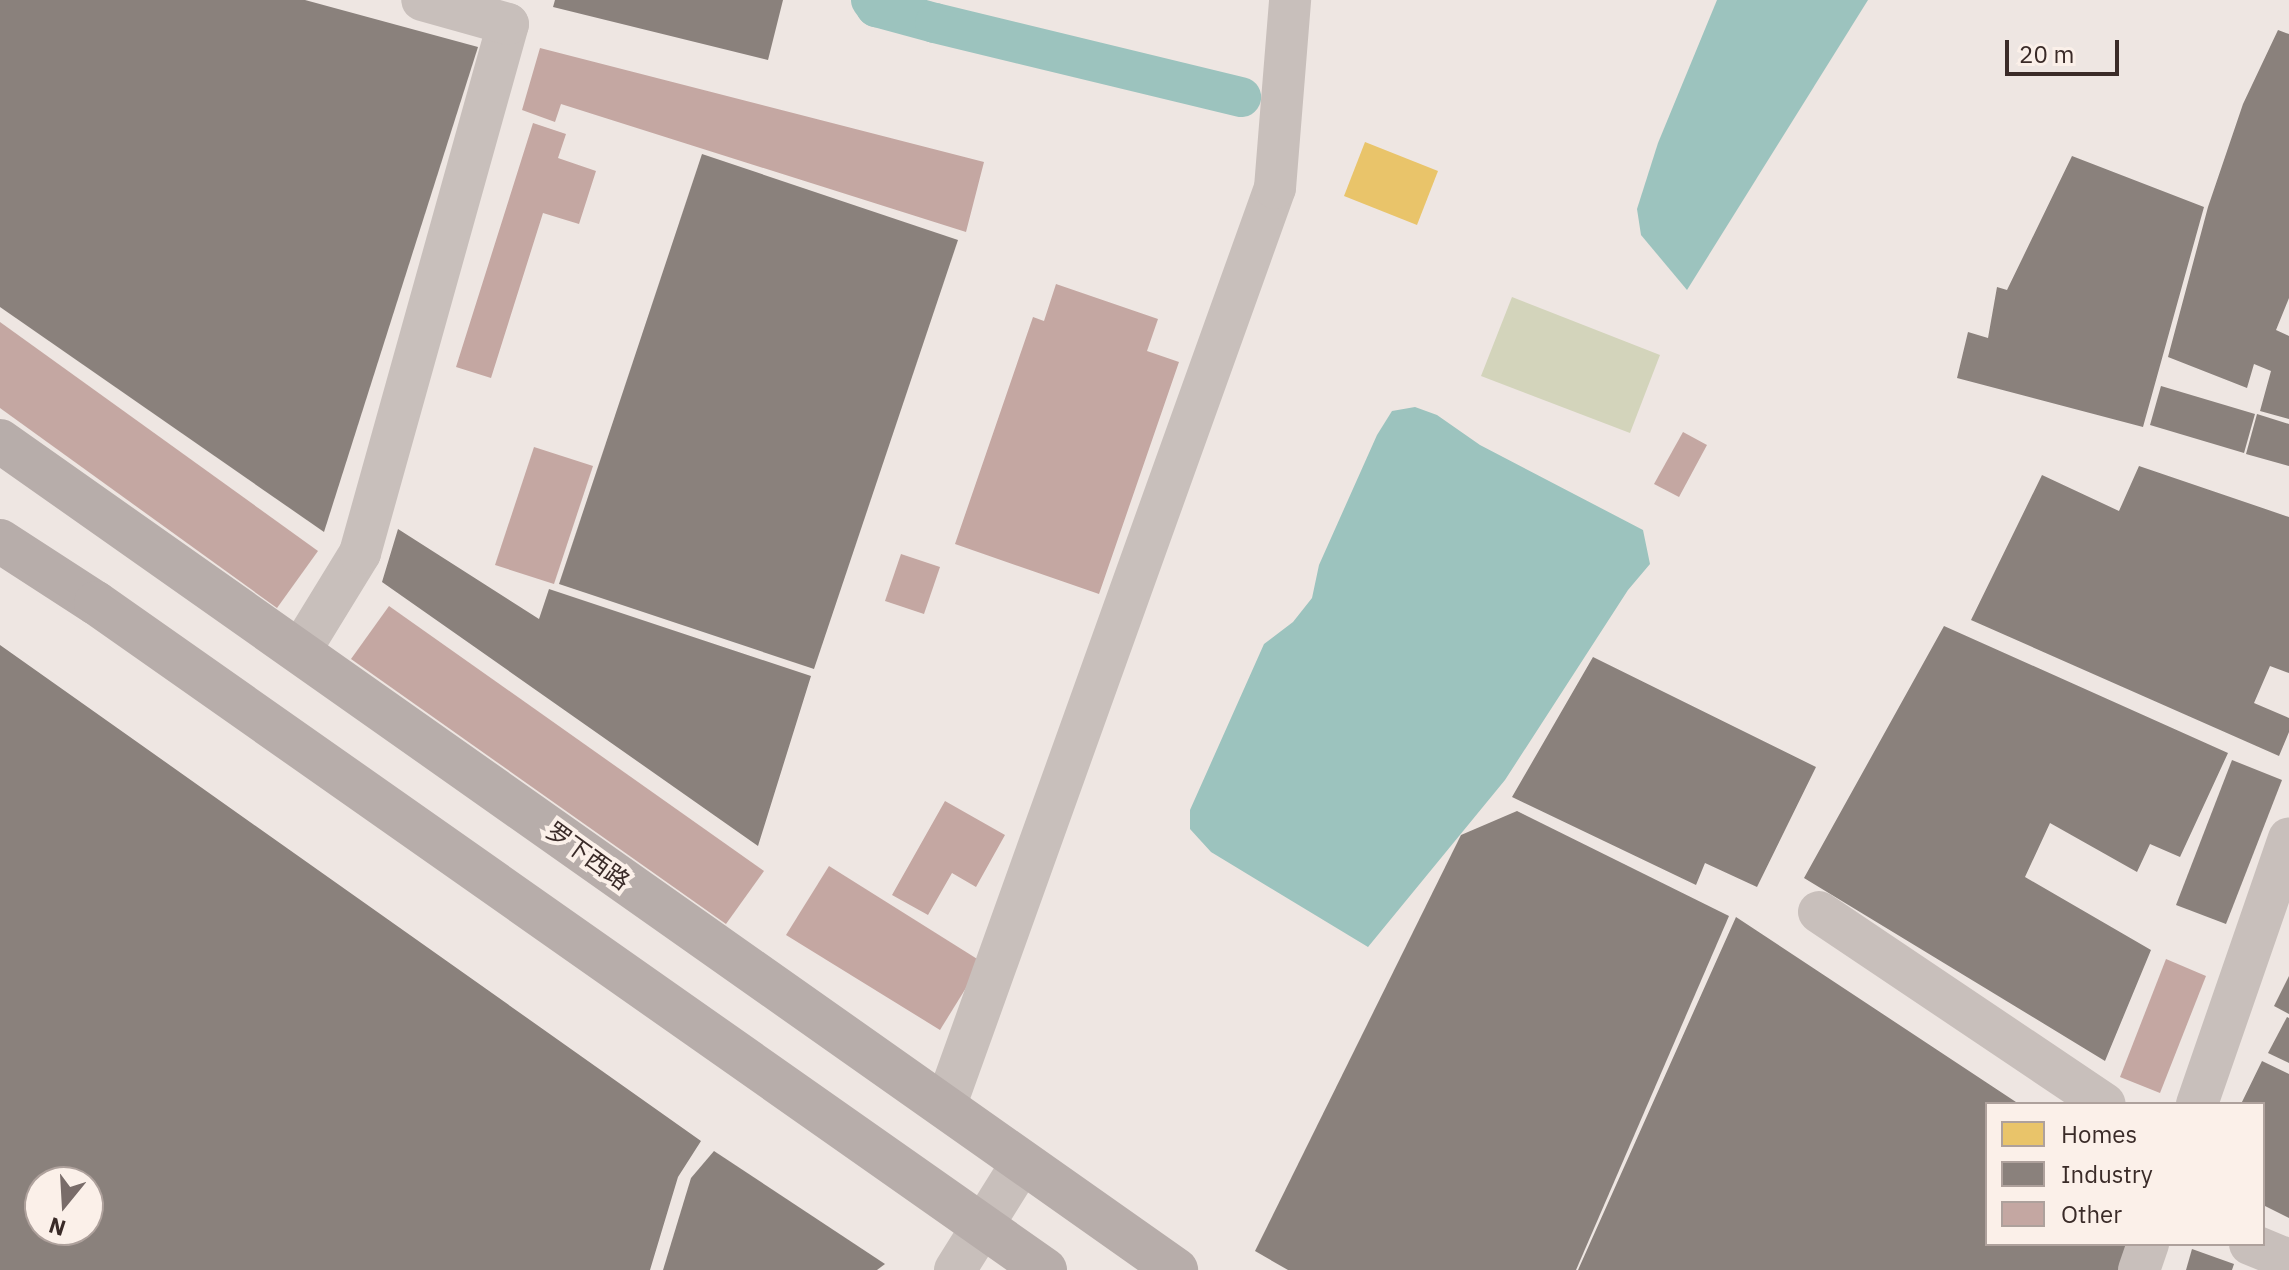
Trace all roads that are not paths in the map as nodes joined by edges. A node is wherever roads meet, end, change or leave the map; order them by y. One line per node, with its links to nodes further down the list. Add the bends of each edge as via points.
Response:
1 (422, 0): 3 (street)
2 (1290, 0): 11 (street, via 1275,188)
3 (512, 12): 6 (street, via 360,553)
4 (0, 441): 6 (main road, 罗下西路)
5 (0, 541): 13 (main road, via 96,603)
6 (300, 651): 11 (main road, 罗下西路)
7 (2289, 839): 10 (street)
8 (1819, 912): 9 (street)
9 (2102, 1102)
10 (2198, 1102)
11 (945, 1107): 12 (main road, 罗下西路)
12 (1023, 1161): 13 (street); 19 (main road, 罗下西路)
13 (982, 1226): 17 (street); 18 (main road)
14 (2147, 1246): 20 (street)
15 (2255, 1246): 16 (street)
16 (2289, 1260)
17 (955, 1270)
18 (1045, 1270)
19 (1176, 1270)
20 (2139, 1270)

